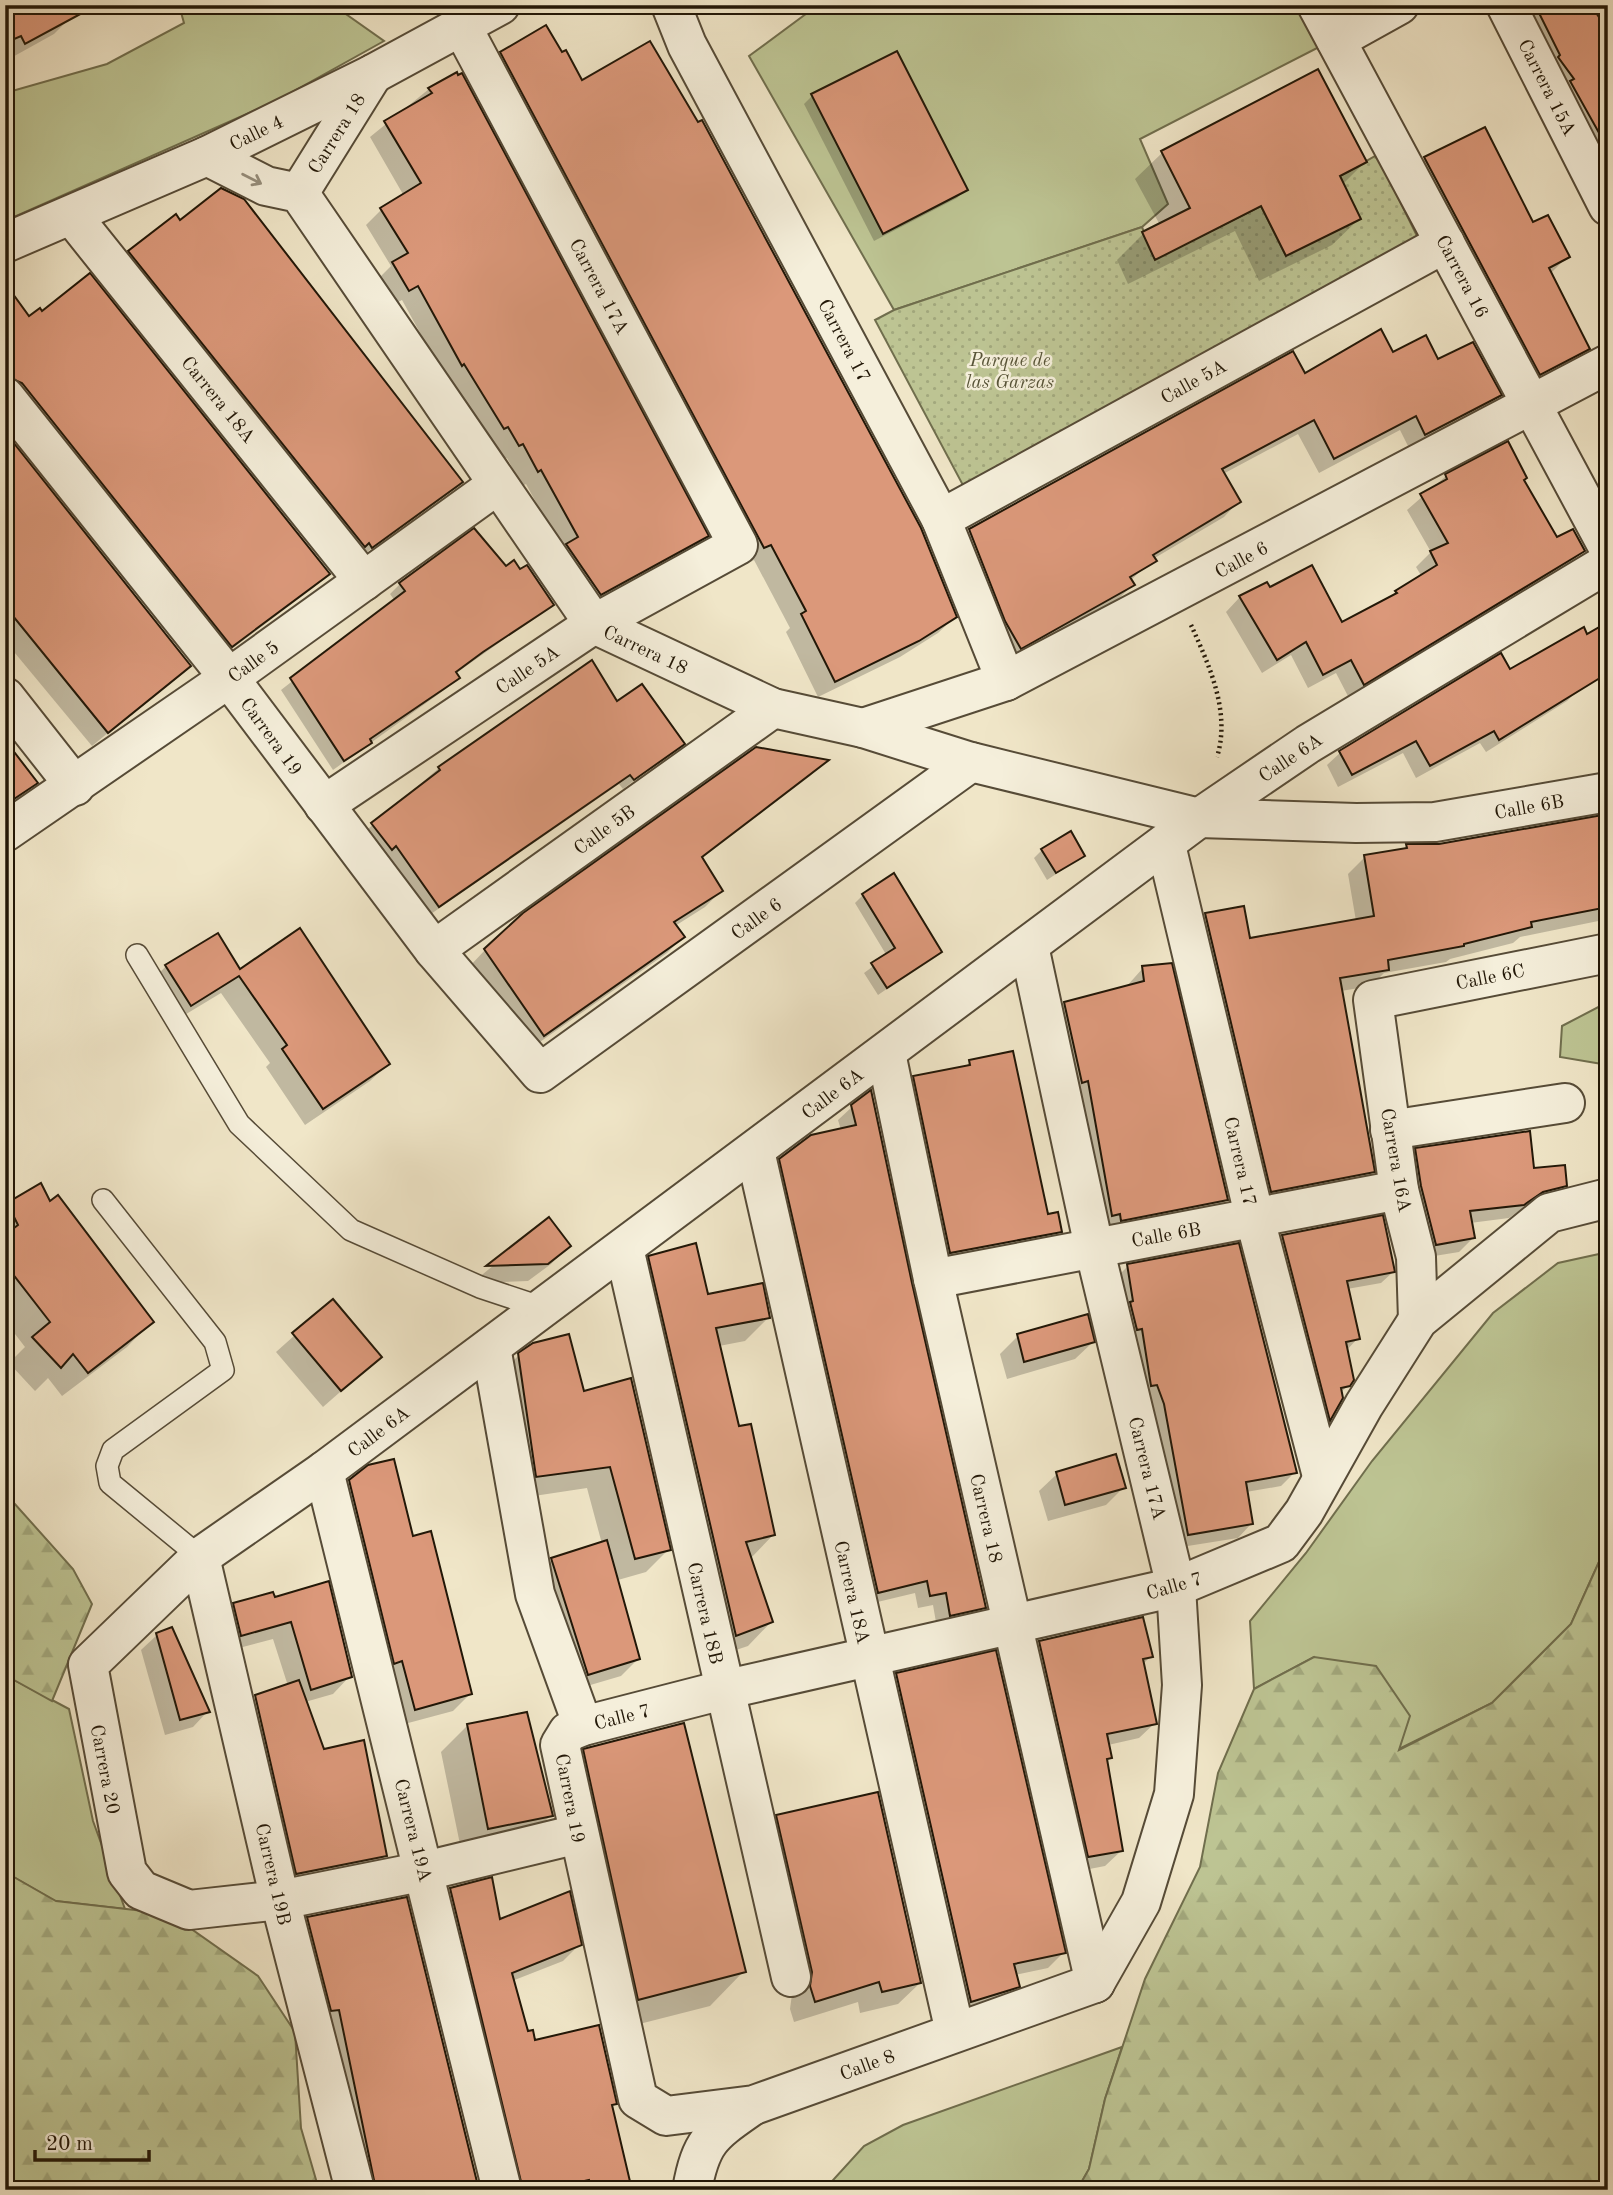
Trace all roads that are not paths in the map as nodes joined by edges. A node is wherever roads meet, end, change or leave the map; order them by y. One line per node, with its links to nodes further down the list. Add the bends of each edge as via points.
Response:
1 (500, 5): 6 (street, Calle 4)
2 (671, 5): 19 (street, Carrera 17, via 687,46)
3 (1317, 5): 7 (street, Carrera 16)
4 (1399, 5): 7 (street)
5 (1506, 5): 11 (street, Carrera 15A)
6 (462, 27): 8 (street, Calle 4); 20 (street, Carrera 17A)
7 (1336, 40): 14 (street, Carrera 16)
8 (373, 74): 9 (street, Calle 4); 10 (street, Carrera 18)
9 (207, 156): 10 (street, Carrera 18, one-way to 10, via 266,186); 12 (street, Calle 4)
10 (299, 193): 18 (street, Carrera 18)
11 (1608, 206)
12 (73, 217): 13 (street, Calle 4); 23 (street, Carrera 18A)
13 (5, 243)
14 (1445, 243): 17 (street, Carrera 16); 19 (street, Calle 5A)
15 (1608, 364): 17 (street, Calle 6)
16 (5, 397): 25 (street, Carrera 19)
17 (1532, 405): 21 (street, Carrera 16); 26 (street, Calle 6)
18 (497, 485): 23 (street, Calle 5); 24 (street, Carrera 18)
19 (942, 520): 26 (street, Carrera 17)
20 (738, 545): 24 (street, Calle 5A)
21 (1608, 547)
22 (1608, 563): 34 (street, Calle 6A, via 1308,744)
23 (364, 581): 25 (street, Calle 5)
24 (594, 624): 28 (street, Carrera 18); 33 (street, Calle 5A)
25 (229, 678): 31 (street, Calle 5); 33 (street, Carrera 19)
26 (1006, 681): 29 (street, Calle 6)
27 (5, 697): 31 (street)
28 (773, 708): 29 (street, Carrera 18); 38 (street, Calle 5B)
29 (863, 728): 30 (street, Carrera 18)
30 (971, 762): 34 (street, Carrera 18); 43 (street, Calle 6)
31 (75, 786): 35 (street, Calle 5)
32 (1608, 792): 34 (street, Calle 6B, via 1436,822)
33 (324, 805): 38 (street, Carrera 19)
34 (1199, 818): 36 (street, Calle 6A)
35 (5, 832)
36 (1166, 845): 37 (street, Calle 6A); 50 (street, Carrera 17)
37 (1028, 946): 42 (street, Calle 6A); 51 (street, Carrera 17A)
38 (434, 950): 43 (street, Carrera 19)
39 (1608, 953): 41 (street, Calle 6C)
40 (137, 955): 54 (lane, via 239,1124 351,1230 480,1287)
41 (1373, 1000): 45 (street, Carrera 16A)
42 (886, 1052): 46 (street, Calle 6A); 53 (street, Carrera 18)
43 (541, 1073)
44 (1565, 1103): 45 (street)
45 (1390, 1130): 47 (street, Carrera 16A)
46 (755, 1151): 52 (street, Calle 6A); 62 (street, Carrera 18A)
47 (1399, 1190): 50 (street, Calle 6B); 55 (street, Carrera 16A, via 1416,1256)
48 (1608, 1198): 55 (street, Calle 7, via 1549,1213)
49 (103, 1199): 59 (lane, via 215,1342 223,1370 113,1450 107,1466 110,1483)
50 (1255, 1219): 51 (street, Calle 6B); 58 (street, Carrera 17)
51 (1094, 1247): 53 (street, Calle 6B); 60 (street, Carrera 17A)
52 (624, 1248): 54 (street, Calle 6A); 64 (street, Carrera 18B)
53 (933, 1279): 61 (street, Carrera 18)
54 (543, 1308): 56 (street, Calle 6A)
55 (1418, 1320): 58 (street, Calle 7)
56 (491, 1347): 57 (street, Calle 6A); 65 (street, Carrera 19, via 536,1594)
57 (324, 1471): 59 (street, Calle 6A); 67 (street, Carrera 19A)
58 (1322, 1476): 60 (street, Calle 7, via 1281,1543)
59 (200, 1557): 63 (street, Calle 6A); 68 (street, Carrera 19B)
60 (1177, 1587): 61 (street, Calle 7); 70 (street, Carrera 17A, via 1182,1685 1174,1794 1142,1902)
61 (1011, 1625): 62 (street, Calle 7); 70 (street, Carrera 18)
62 (868, 1658): 64 (street, Calle 7); 71 (street, Carrera 18A)
63 (88, 1665): 68 (street, Carrera 20, via 127,1872 141,1890 189,1910)
64 (723, 1690): 65 (street, Calle 7); 69 (street, Carrera 18B)
65 (583, 1726): 66 (street, Carrera 19, via 568,1732 560,1745)
66 (578, 1835): 67 (street); 72 (street, Carrera 19)
67 (425, 1871): 68 (street); 75 (street, Carrera 19A)
68 (279, 1900): 74 (street, Carrera 19B)
69 (791, 1977)
70 (1095, 1983): 71 (street, Calle 8)
71 (955, 2032): 73 (street, Calle 8)
72 (638, 2099): 73 (street, Calle 8, via 666,2116)
73 (754, 2105): 76 (street, via 703,2146)
74 (355, 2190)
75 (502, 2190)
76 (692, 2190)

